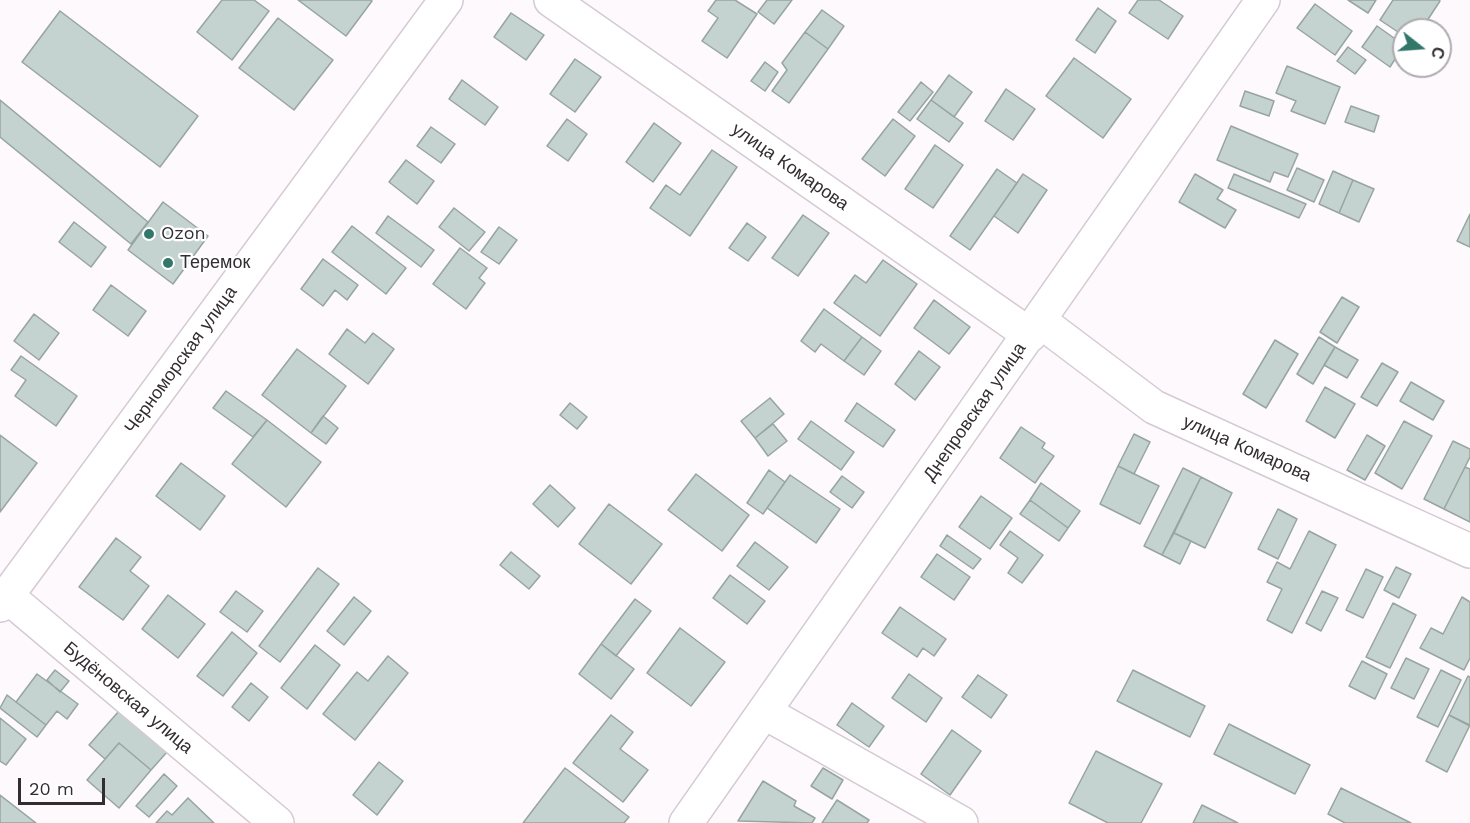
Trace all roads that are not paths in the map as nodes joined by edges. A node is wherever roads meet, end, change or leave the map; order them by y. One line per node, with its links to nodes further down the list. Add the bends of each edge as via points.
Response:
1 (446, 0): 6 (street, Черноморская улица)
2 (551, 0): 4 (street, улица Комарова)
3 (1263, 0): 4 (street, Днепровская улица)
4 (1035, 328): 5 (street, улица Комарова, via 1154,407); 7 (street, Днепровская улица)
5 (1470, 551)
6 (5, 592): 8 (street, Будёновская улица)
7 (764, 712): 9 (street, Днепровская улица); 10 (street)
8 (277, 823)
9 (686, 823)
10 (961, 823)

